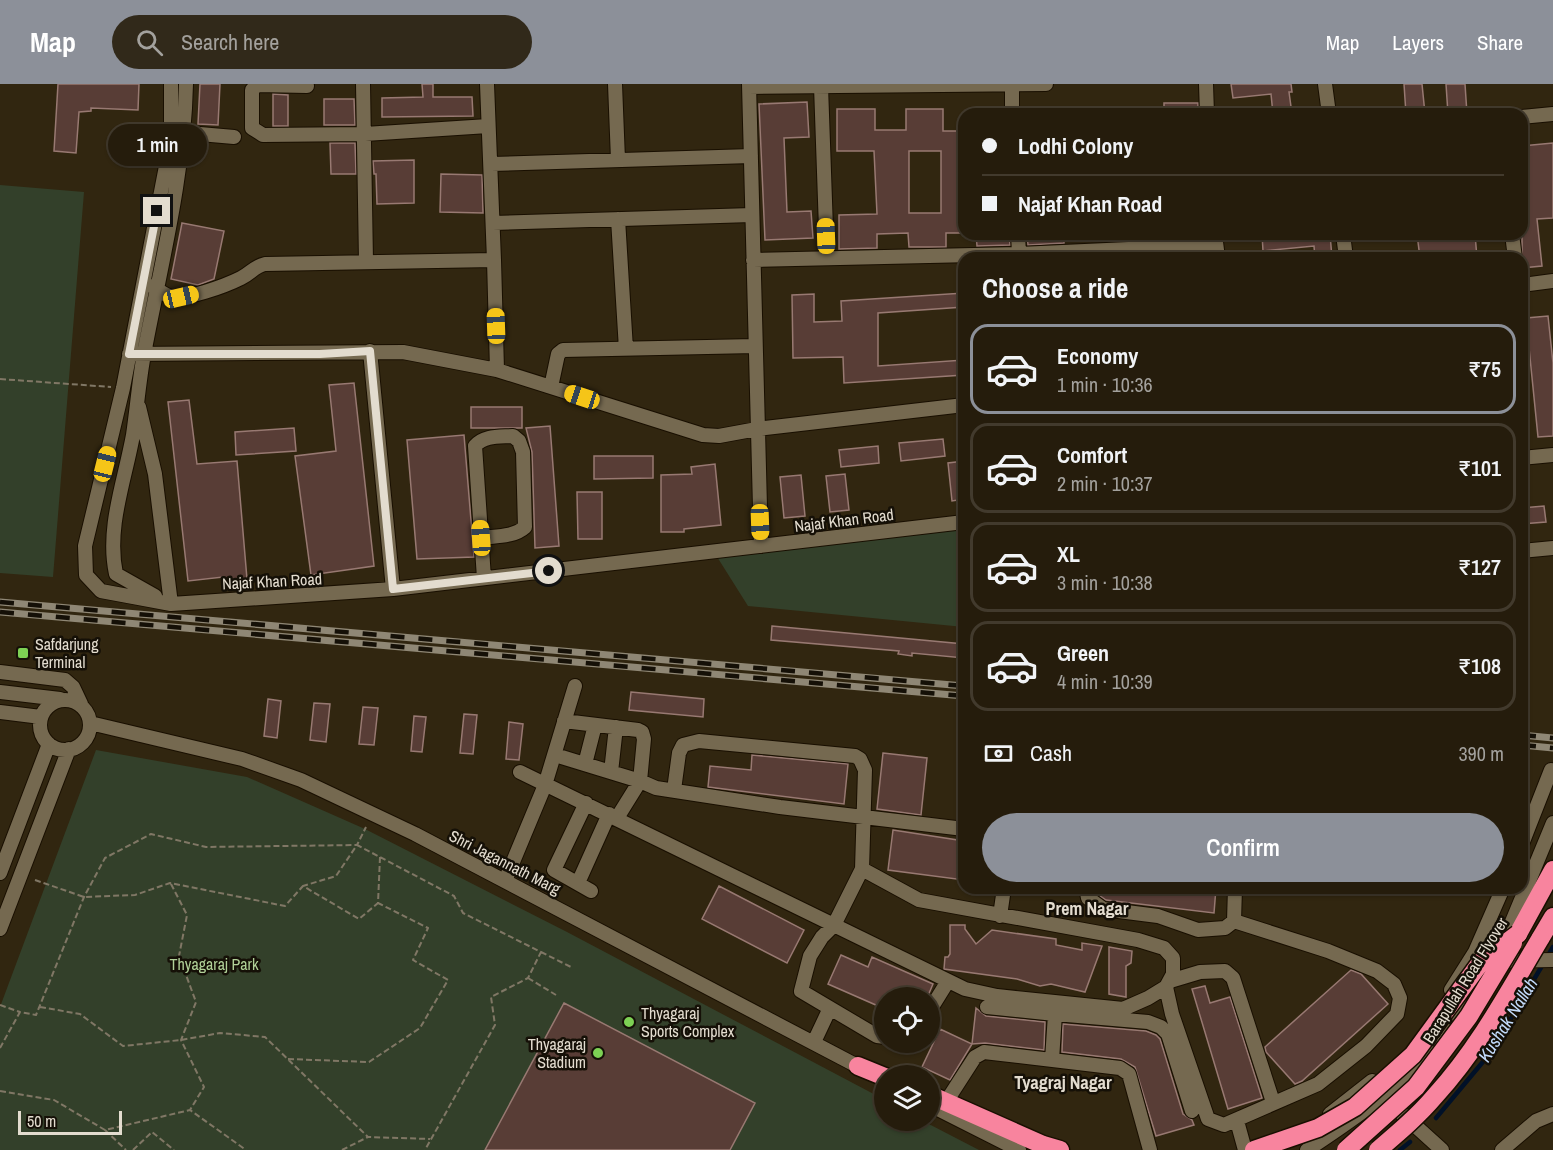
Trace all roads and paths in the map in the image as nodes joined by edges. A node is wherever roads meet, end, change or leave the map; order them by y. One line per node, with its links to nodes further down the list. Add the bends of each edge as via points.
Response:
1 (171, 84): 19 (street, Najaf Khan Road)
2 (186, 84): 19 (street)
3 (363, 84): 20 (street)
4 (487, 84): 18 (street)
5 (615, 84): 23 (street)
6 (1046, 84): 9 (street)
7 (1206, 84): 14 (street)
8 (1326, 84): 15 (street)
9 (1006, 85): 12 (street); 13 (street)
10 (307, 86): 20 (street, via 257,85 252,90 252,128 263,135)
11 (749, 86): 12 (street); 22 (street)
12 (821, 86): 31 (street)
13 (1011, 108)
14 (1207, 108)
15 (1328, 108)
16 (1553, 114): 17 (street)
17 (1528, 116)
18 (488, 126): 20 (street); 24 (street)
19 (178, 132): 21 (street); 35 (street, Najaf Khan Road, via 166,166); 38 (street)
20 (364, 134): 34 (street)
21 (234, 137)
22 (751, 156): 23 (street); 25 (street)
23 (618, 160): 24 (street)
24 (491, 164): 27 (street)
25 (752, 215): 26 (street); 33 (street)
26 (618, 219): 27 (street); 40 (street)
27 (493, 223): 32 (street)
28 (1216, 246): 29 (street)
29 (1068, 252)
30 (958, 255): 31 (street)
31 (827, 258): 33 (street)
32 (494, 260): 34 (street); 44 (street)
33 (753, 260): 39 (street)
34 (366, 261): 38 (street, via 266,264 214,289 176,297)
35 (143, 280): 38 (street); 42 (street, Najaf Khan Road)
36 (1553, 281): 37 (street)
37 (1528, 284)
38 (159, 290): 43 (street)
39 (755, 346): 40 (street); 50 (street)
40 (626, 349): 46 (street, via 560,351)
41 (370, 351): 43 (street); 44 (street, via 403,352); 59 (street)
42 (129, 354): 43 (street); 47 (street, Najaf Khan Road)
43 (144, 354): 48 (street)
44 (497, 370): 46 (street)
45 (0, 379): 47 (path)
46 (551, 387): 50 (street, via 692,433 719,436)
47 (123, 388): 60 (street, Najaf Khan Road, via 85,546 86,575 101,591)
48 (137, 401): 60 (street, via 155,474); 60 (street, via 116,517 113,560 116,574)
49 (958, 406): 50 (street)
50 (757, 429): 55 (street)
51 (1553, 455): 52 (street)
52 (1528, 457)
53 (958, 523): 55 (street, Najaf Khan Road)
54 (481, 538): 54 (street, via 475,446 480,440 513,436 523,452 525,527 519,532); 58 (street)
55 (761, 546): 58 (street, Najaf Khan Road)
56 (1553, 548): 57 (street)
57 (1528, 550)
58 (484, 578): 59 (street, Najaf Khan Road)
59 (393, 589): 60 (street, Najaf Khan Road)
60 (171, 603)
61 (0, 672): 65 (street, via 65,680 74,687)
62 (575, 686): 68 (street)
63 (0, 692): 64 (street)
64 (66, 699): 65 (street); 67 (street, via 48,706)
65 (81, 705): 69 (street)
66 (0, 712): 67 (street)
67 (41, 717): 72 (street, via 40,728)
68 (564, 722): 70 (street); 74 (street)
69 (90, 723): 73 (street, via 85,741); 83 (street, Shri Jagannath Marg, via 253,762)
70 (595, 725): 71 (street); 75 (street)
71 (616, 728): 78 (street); 79 (street, via 642,732)
72 (49, 744): 73 (street); 93 (street)
73 (69, 749): 94 (street)
74 (555, 755): 75 (street); 80 (street)
75 (585, 764): 78 (street)
76 (1551, 770): 88 (street)
77 (520, 772): 80 (street)
78 (611, 772): 79 (street)
79 (640, 781): 81 (street); 84 (street)
80 (545, 785): 82 (street); 95 (street)
81 (674, 790): 85 (street); 85 (street, via 683,745 699,741 855,756 865,770)
82 (586, 803): 84 (street); 97 (street, via 548,867)
83 (373, 814): 89 (path); 95 (street, Shri Jagannath Marg)
84 (613, 816): 97 (street); 111 (street)
85 (862, 817): 87 (street); 91 (street)
86 (1553, 823): 98 (street)
87 (958, 828)
88 (1528, 829)
89 (357, 845): 90 (path); 99 (path, via 336,876); 106 (path, via 206,847 151,834 105,858)
90 (380, 857): 107 (path); 114 (path, via 454,896 463,913)
91 (862, 869): 108 (street, via 919,900); 111 (street)
92 (1553, 870): 113 (highway, Barapullah Road Flyover)
93 (0, 873)
94 (21, 874): 106 (path); 112 (street)
95 (505, 880): 132 (street, Shri Jagannath Marg)
96 (170, 883): 99 (path, via 285,906); 106 (path, via 135,895); 131 (path, via 187,915 179,956 196,1002)
97 (578, 883): 100 (street)
98 (1528, 884)
99 (303, 886): 107 (path, via 359,919)
100 (591, 891)
101 (1003, 894): 108 (street)
102 (1087, 894): 110 (street, via 1103,909 1158,916 1198,930 1226,928)
103 (1235, 894): 110 (street)
104 (1500, 894): 115 (street)
105 (1524, 894): 117 (street)
106 (84, 897): 125 (path)
107 (378, 903): 134 (path, via 428,928 413,960 448,980 420,1028 369,1062)
108 (1000, 916): 121 (street, via 1164,948 1173,958 1173,974)
109 (1553, 917): 165 (highway, bridge, via 1491,1023 1468,1054 1436,1096)
110 (1234, 921): 142 (street, via 1377,971 1394,984 1400,998 1397,1014 1366,1046 1318,1084)
111 (834, 925): 120 (street); 127 (street, via 810,956 801,991)
112 (0, 929)
113 (1518, 934): 161 (highway, bridge, via 1481,962 1413,1055 1355,1107 1318,1128); 164 (highway, Barapullah Road Flyover, bridge, via 1469,1016 1416,1087)
114 (541, 952): 118 (path); 119 (path)
115 (1475, 952): 117 (street); 162 (street, via 1434,1016 1386,1069 1331,1113)
116 (1553, 960): 117 (street)
117 (1496, 961): 139 (street, via 1437,1043)
118 (571, 967)
119 (528, 978): 122 (path); 150 (path, via 491,997 495,1025)
120 (948, 981): 121 (street, via 997,996 1123,1009); 123 (street)
121 (1168, 984): 142 (street, via 1200,972 1225,971 1233,978); 147 (street, via 1172,1014 1208,1119 1224,1125)
122 (556, 994)
123 (940, 994)
124 (0, 1005): 128 (path)
125 (40, 1007): 128 (path, via 36,1016); 131 (path, via 80,1014 123,1046)
126 (987, 1007): 129 (street)
127 (830, 1008): 130 (street); 132 (street)
128 (20, 1012): 133 (path)
129 (1055, 1014): 135 (street); 145 (street, via 1148,1022 1161,1027 1168,1034)
130 (874, 1034)
131 (181, 1040): 134 (path, via 219,1033 265,1037); 144 (path, via 204,1087)
132 (814, 1042): 136 (street, Shri Jagannath Marg)
133 (0, 1048)
134 (288, 1059): 149 (path)
135 (1053, 1060): 140 (street, via 980,1053); 159 (street, via 1125,1070)
136 (858, 1066): 137 (highway)
137 (874, 1074)
138 (0, 1091): 148 (path, via 54,1100)
139 (1383, 1096): 163 (street); 166 (street)
140 (940, 1101)
141 (940, 1102): 158 (highway)
142 (1274, 1102): 147 (street)
143 (940, 1103): 157 (street)
144 (190, 1110): 148 (path); 154 (path)
145 (1192, 1111)
146 (1553, 1114): 167 (street, via 1536,1121)
147 (1237, 1121): 160 (street)
148 (105, 1130): 151 (path)
149 (368, 1137): 150 (path); 155 (path)
150 (430, 1139): 156 (path)
151 (126, 1150)
152 (133, 1150): 153 (path, via 152,1132)
153 (174, 1150)
154 (246, 1150)
155 (342, 1150)
156 (425, 1150)
157 (1019, 1150)
158 (1060, 1150)
159 (1150, 1150)
160 (1245, 1150)
161 (1254, 1150)
162 (1269, 1150)
163 (1307, 1150)
164 (1346, 1150)
165 (1378, 1150)
166 (1442, 1150)
167 (1502, 1150)

